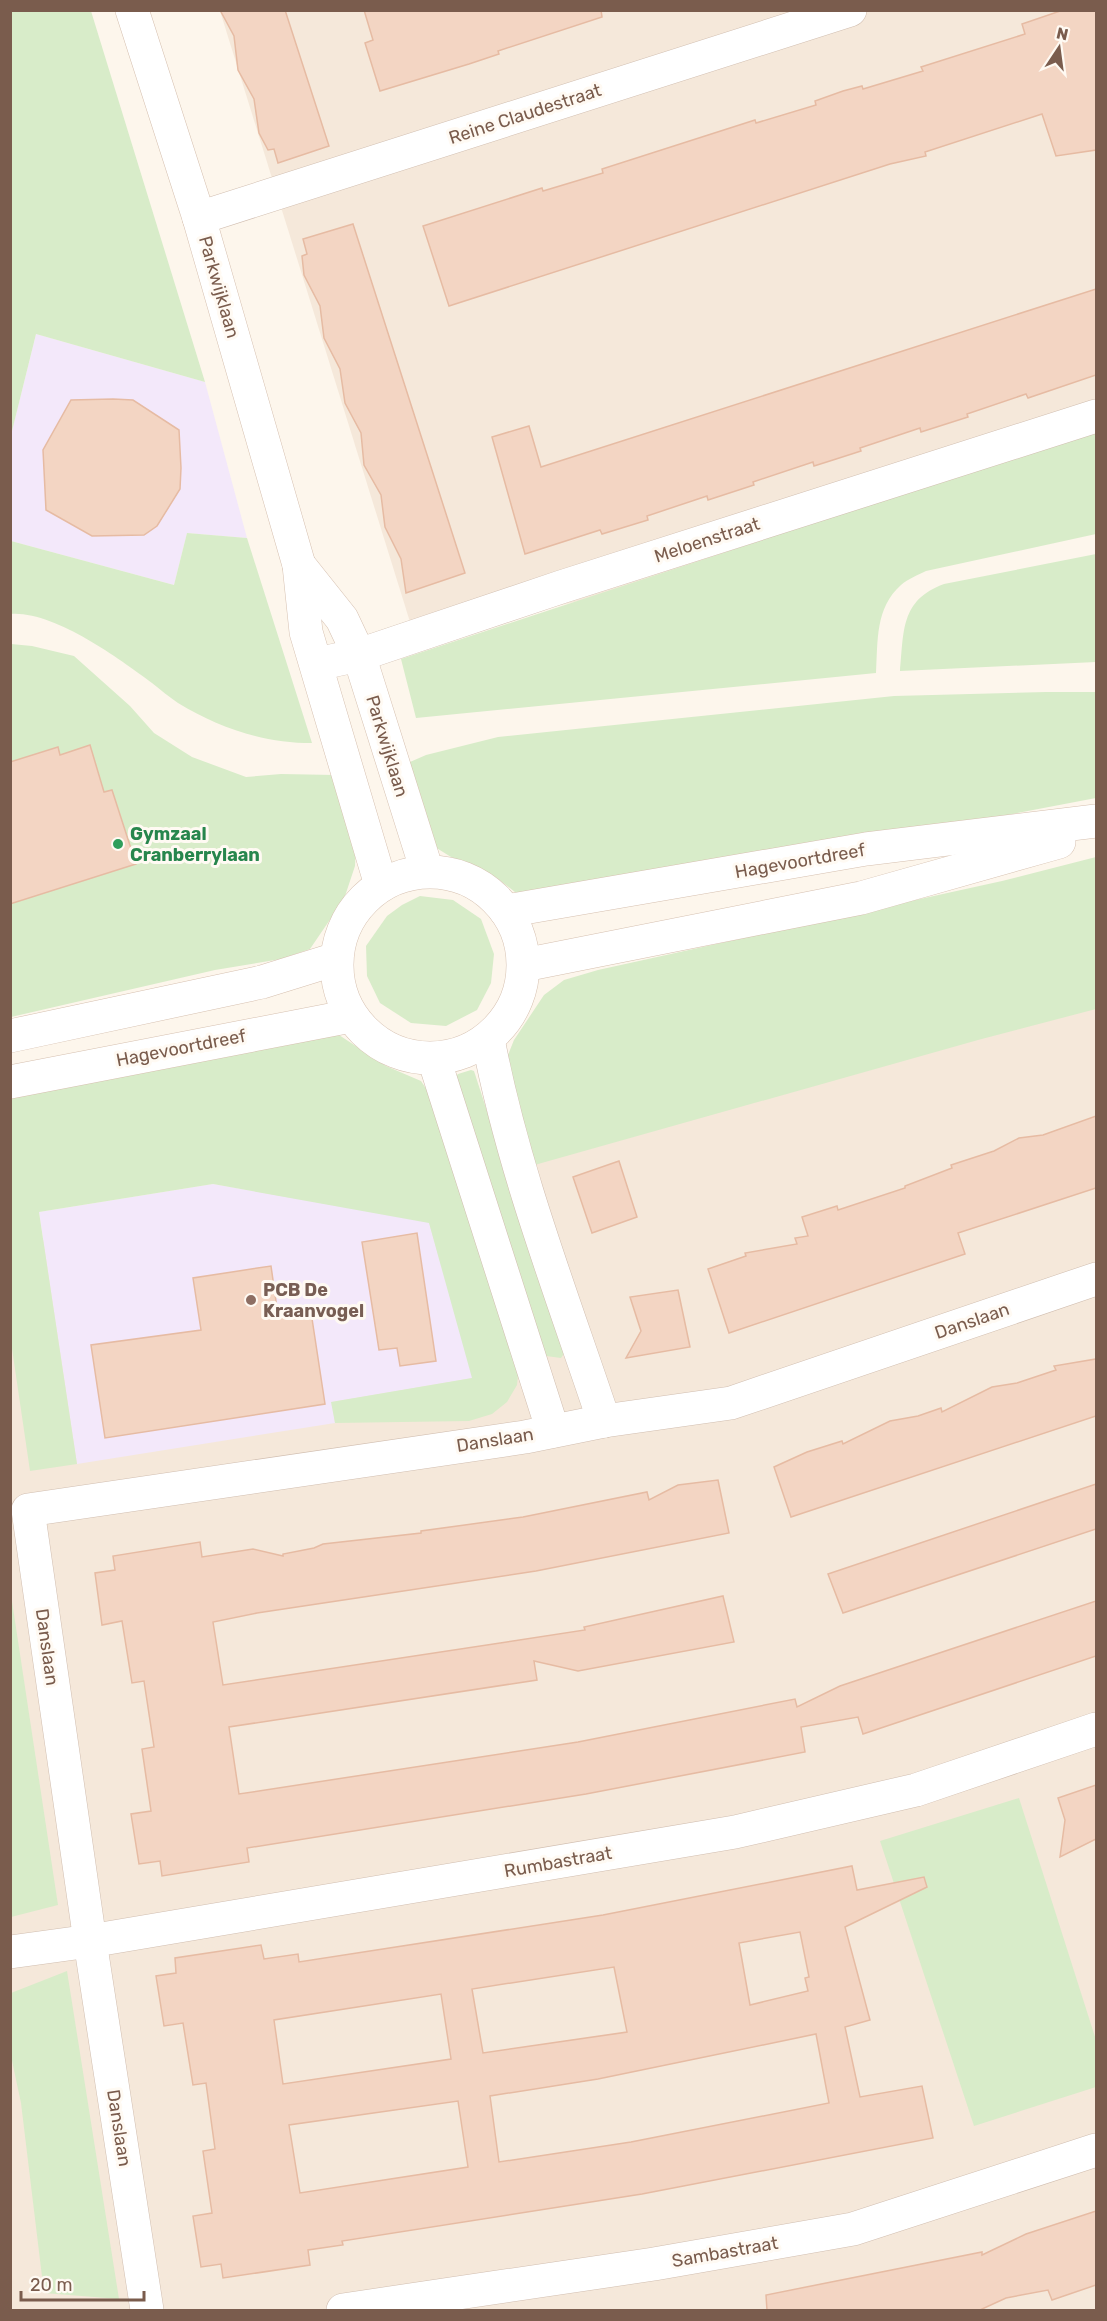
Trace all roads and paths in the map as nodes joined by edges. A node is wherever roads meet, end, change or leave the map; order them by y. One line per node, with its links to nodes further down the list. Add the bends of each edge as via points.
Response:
1 (132, 10): 3 (street, Parkwijklaan)
2 (850, 10): 3 (street, Reine Claudestraat)
3 (199, 218): 5 (street, Parkwijklaan)
4 (1096, 416): 6 (street, Meloenstraat)
5 (299, 565): 6 (street, Parkwijklaan, via 342,619); 7 (street, Parkwijklaan, via 306,632)
6 (359, 655): 7 (street, Meloenstraat); 10 (street, Parkwijklaan)
7 (316, 664): 11 (street, Parkwijklaan)
8 (1096, 820): 12 (street, Hagevoortdreef, via 866,849)
9 (1096, 831): 14 (street, via 861,898)
10 (427, 871): 11 (street, via 403,875); 12 (street, via 457,876 484,889)
11 (381, 885): 13 (street, via 358,904 343,929)
12 (506, 910): 14 (street, via 519,936)
13 (336, 959): 15 (street, via 339,988); 16 (street, via 262,982)
14 (524, 965): 17 (street, via 514,1006)
15 (351, 1016): 18 (street, via 373,1040 402,1054); 19 (street, Hagevoortdreef)
16 (10, 1036)
17 (488, 1039): 18 (street, via 463,1053); 21 (street, via 514,1151)
18 (434, 1059): 22 (street, Danslaan)
19 (10, 1082)
20 (1096, 1279): 21 (street, Danslaan, via 732,1402)
21 (604, 1421): 22 (street, Danslaan)
22 (554, 1431): 23 (street, Danslaan)
23 (19, 1511): 25 (street, Danslaan)
24 (1096, 1729): 25 (street, Rumbastraat, via 916,1790 735,1832)
25 (90, 1941): 26 (street, Rumbastraat); 28 (street, Danslaan)
26 (10, 1952)
27 (1096, 2150): 29 (street, Sambastraat, via 853,2229 654,2264)
28 (147, 2310)
29 (343, 2310)

